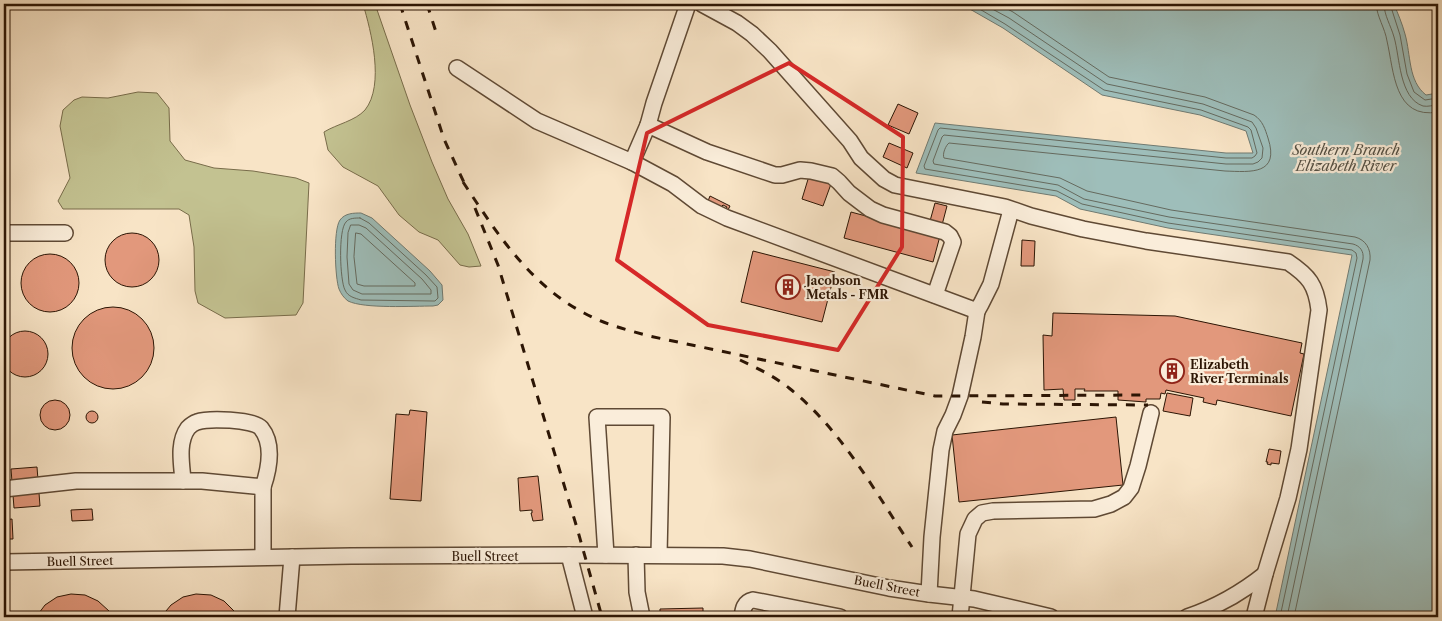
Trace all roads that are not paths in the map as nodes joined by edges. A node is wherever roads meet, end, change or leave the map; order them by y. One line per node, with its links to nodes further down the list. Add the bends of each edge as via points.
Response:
1 (688, 4): 4 (street)
2 (702, 4): 6 (street, via 737,22 770,51 850,141 860,158 884,179 895,185)
3 (457, 68): 5 (street, via 537,121)
4 (648, 125): 5 (street); 9 (street, via 708,152 775,175 800,170 832,176 876,212 945,232 953,242)
5 (632, 162): 9 (street, via 727,218)
6 (1011, 210): 10 (street, via 991,284); 22 (street, via 1082,229 1288,262 1313,284 1319,310 1299,449)
7 (4, 233): 8 (street)
8 (65, 233)
9 (935, 295): 10 (street)
10 (977, 311): 23 (street, via 960,396 945,431 941,450)
11 (1151, 413): 24 (street, via 1131,488 1124,497 1094,509 993,511 975,519 968,534)
12 (183, 481): 13 (street); 13 (street, via 181,456 184,435 189,426 198,421 217,419 260,426 267,438 269,451); 14 (street, via 76,481)
13 (264, 487): 19 (street)
14 (4, 489)
15 (569, 555): 16 (street, Buell Street); 20 (street, Buell Street); 26 (street)
16 (606, 555): 17 (street, Buell Street); 18 (street, via 597,417 662,417)
17 (636, 555): 18 (street, Buell Street); 27 (street, via 637,592)
18 (659, 556): 23 (street, Buell Street, via 750,559)
19 (263, 557): 20 (street, Buell Street); 21 (street, Buell Street)
20 (292, 557): 25 (street)
21 (4, 562)
22 (1265, 574): 32 (street, via 1236,596); 33 (street)
23 (929, 594): 24 (street, Buell Street)
24 (962, 597): 30 (street); 31 (street, Buell Street)
25 (288, 617)
26 (585, 617)
27 (642, 617)
28 (742, 617): 29 (street, via 744,605 753,600)
29 (840, 617)
30 (960, 617)
31 (1051, 617)
32 (1187, 617)
33 (1254, 617)

